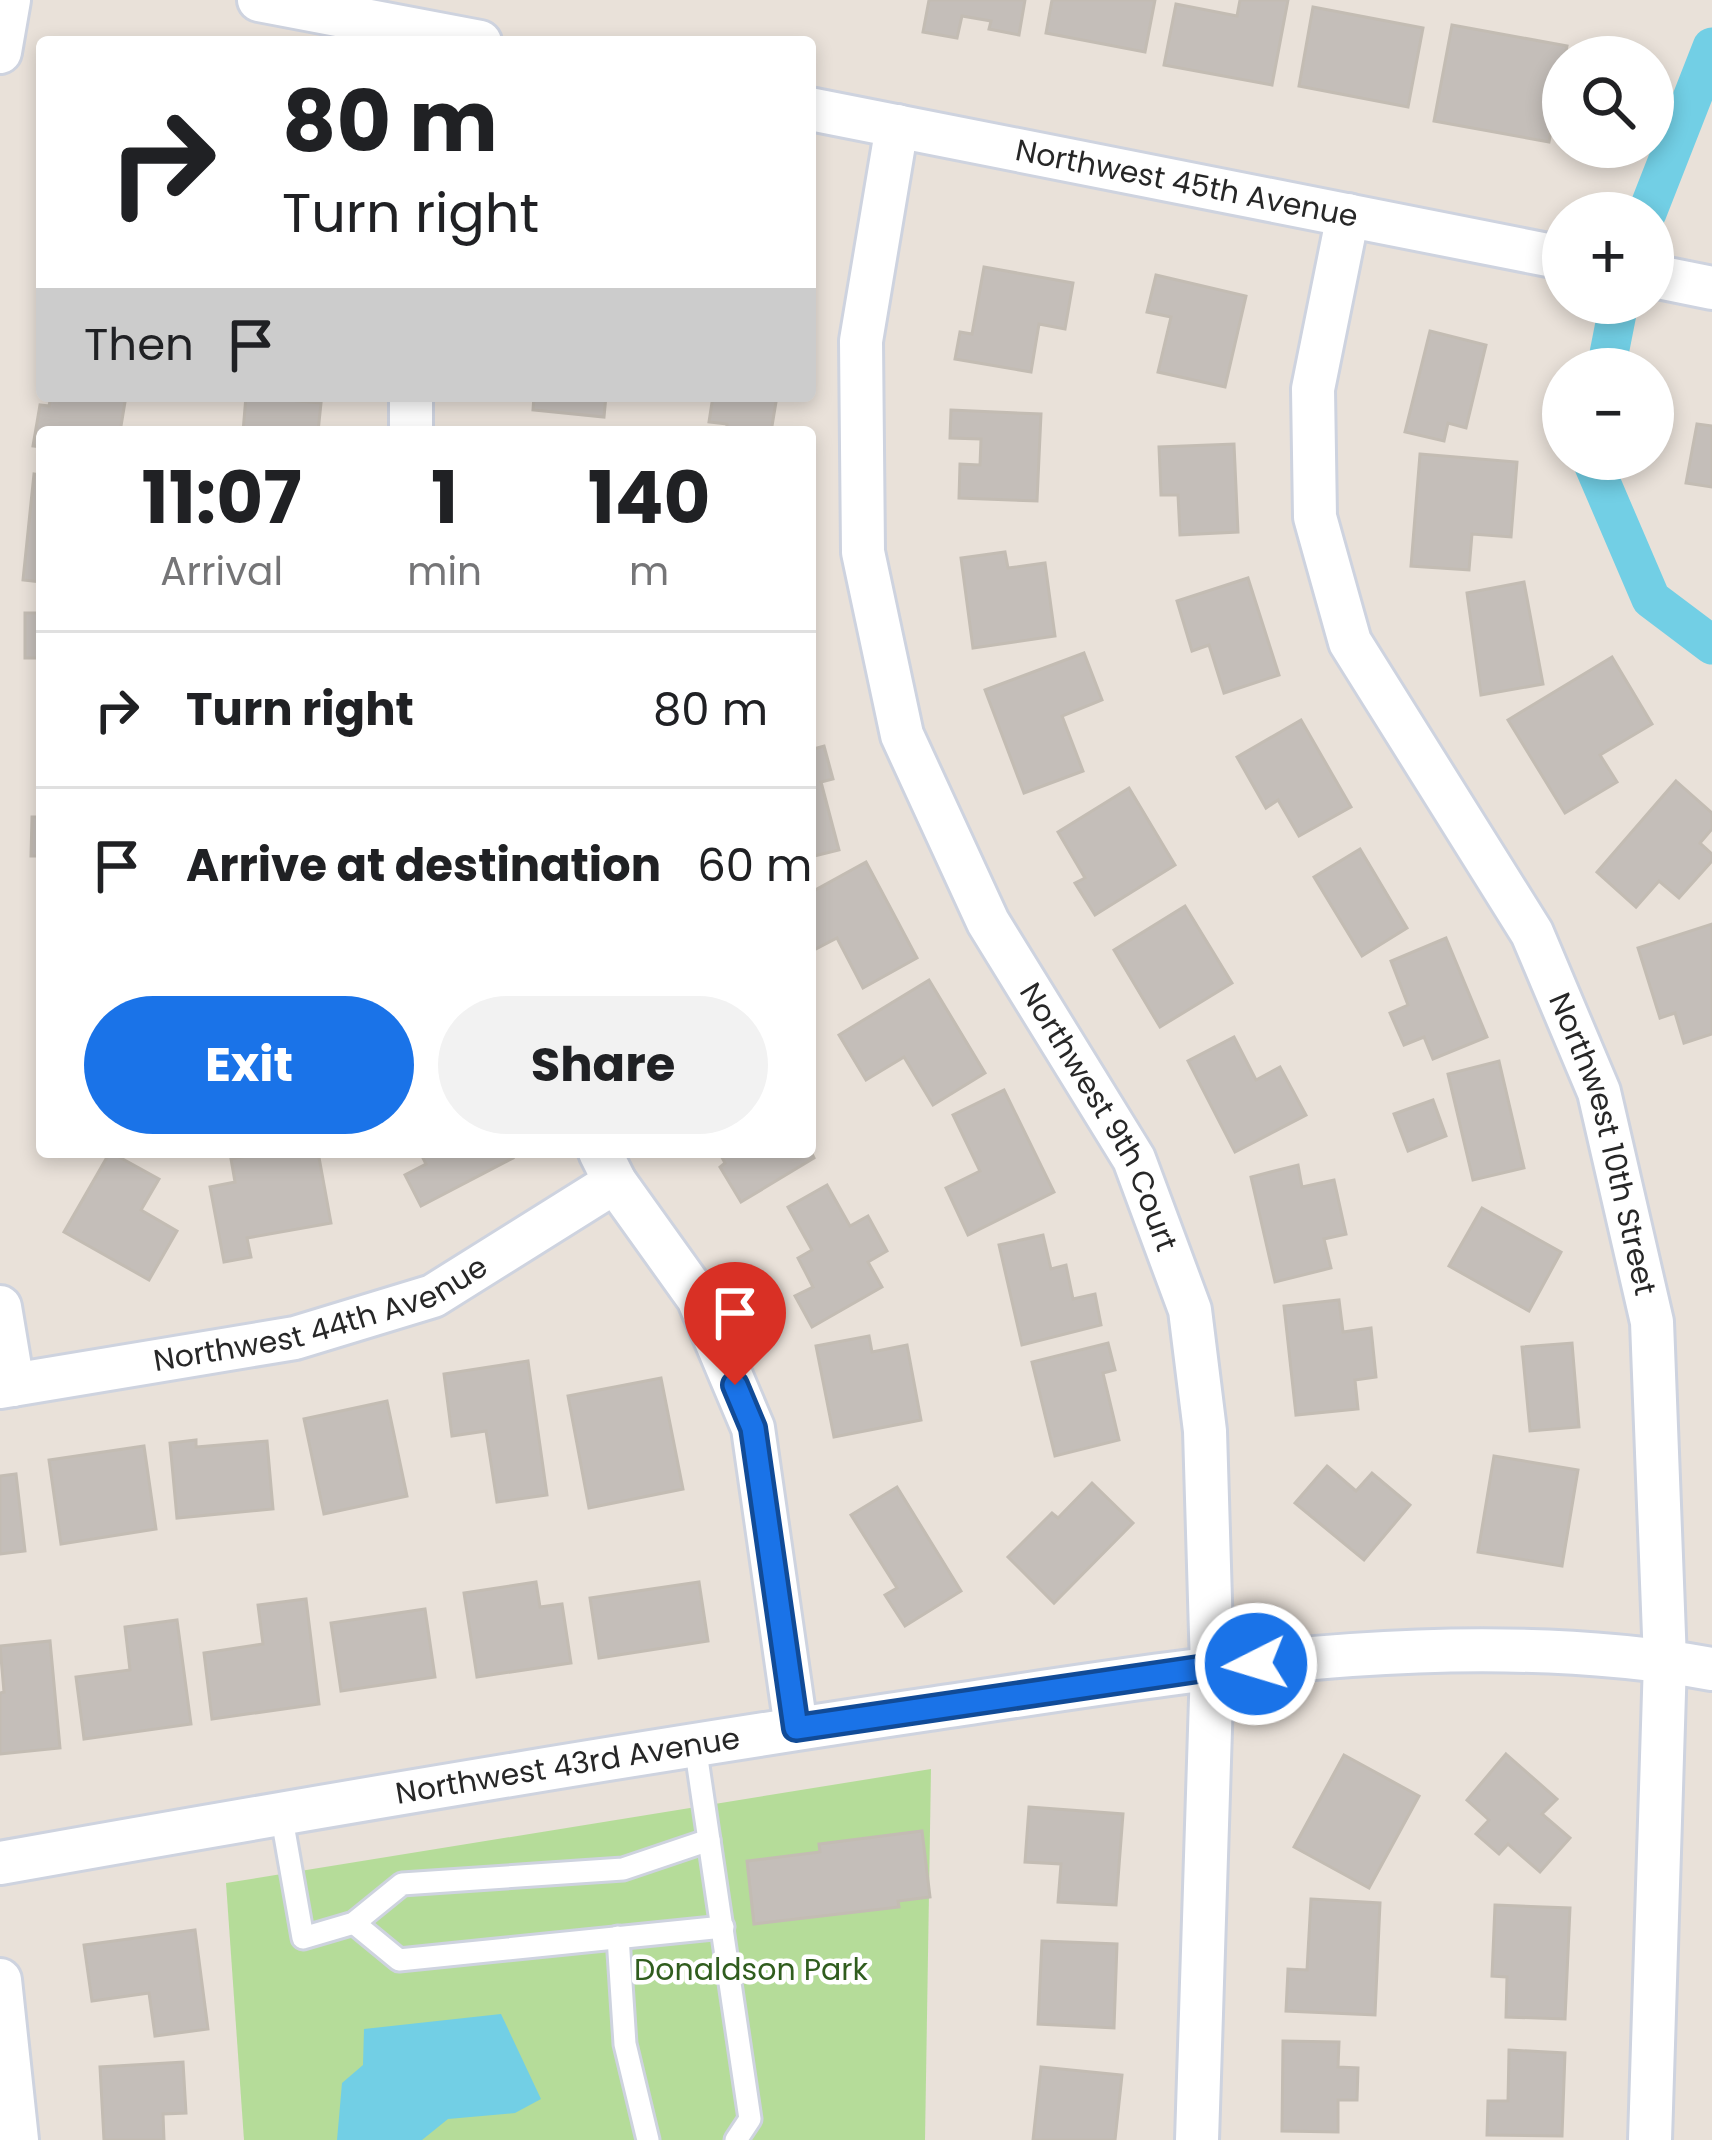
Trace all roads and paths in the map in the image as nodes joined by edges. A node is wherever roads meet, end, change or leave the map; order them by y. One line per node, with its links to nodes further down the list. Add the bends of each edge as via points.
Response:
1 (8, 0): 4 (street)
2 (259, 0): 3 (street)
3 (442, 36)
4 (0, 52)
5 (816, 110): 6 (street, Northwest 45th Avenue)
6 (897, 126): 7 (street, Northwest 45th Avenue); 15 (street, Northwest 9th Court, via 861,341 863,552 902,735 988,922 1134,1159 1190,1310 1205,1431)
7 (1348, 215): 8 (street, Northwest 45th Avenue); 14 (street, Northwest 10th Street, via 1313,389 1315,517 1349,642 1532,933 1599,1092 1652,1322)
8 (1542, 254)
9 (1674, 280): 10 (street)
10 (1712, 288)
11 (608, 1167): 13 (street, Northwest 44th Avenue, via 433,1296 295,1338); 17 (street, via 698,1298 753,1428)
12 (0, 1307): 13 (street)
13 (6, 1386)
14 (1665, 1661): 15 (street, Northwest 43rd Avenue, via 1434,1652); 16 (street, Northwest 43rd Avenue); 30 (street, Northwest 10th Street)
15 (1212, 1667): 17 (street, Northwest 43rd Avenue); 29 (street, Northwest 9th Court)
16 (1712, 1670)
17 (796, 1728): 18 (street, Northwest 43rd Avenue)
18 (695, 1745): 19 (street, Northwest 43rd Avenue); 20 (lane)
19 (281, 1813): 21 (street, Northwest 43rd Avenue); 22 (lane, via 302,1938)
20 (709, 1840): 22 (lane, via 622,1869 402,1885); 23 (lane)
21 (0, 1863)
22 (354, 1923): 24 (lane, via 399,1960)
23 (723, 1927): 24 (lane); 28 (lane, via 749,2119)
24 (618, 1937): 27 (lane, via 626,2044)
25 (0, 1980): 26 (street)
26 (17, 2140)
27 (649, 2140)
28 (736, 2140)
29 (1197, 2140)
30 (1650, 2140)

